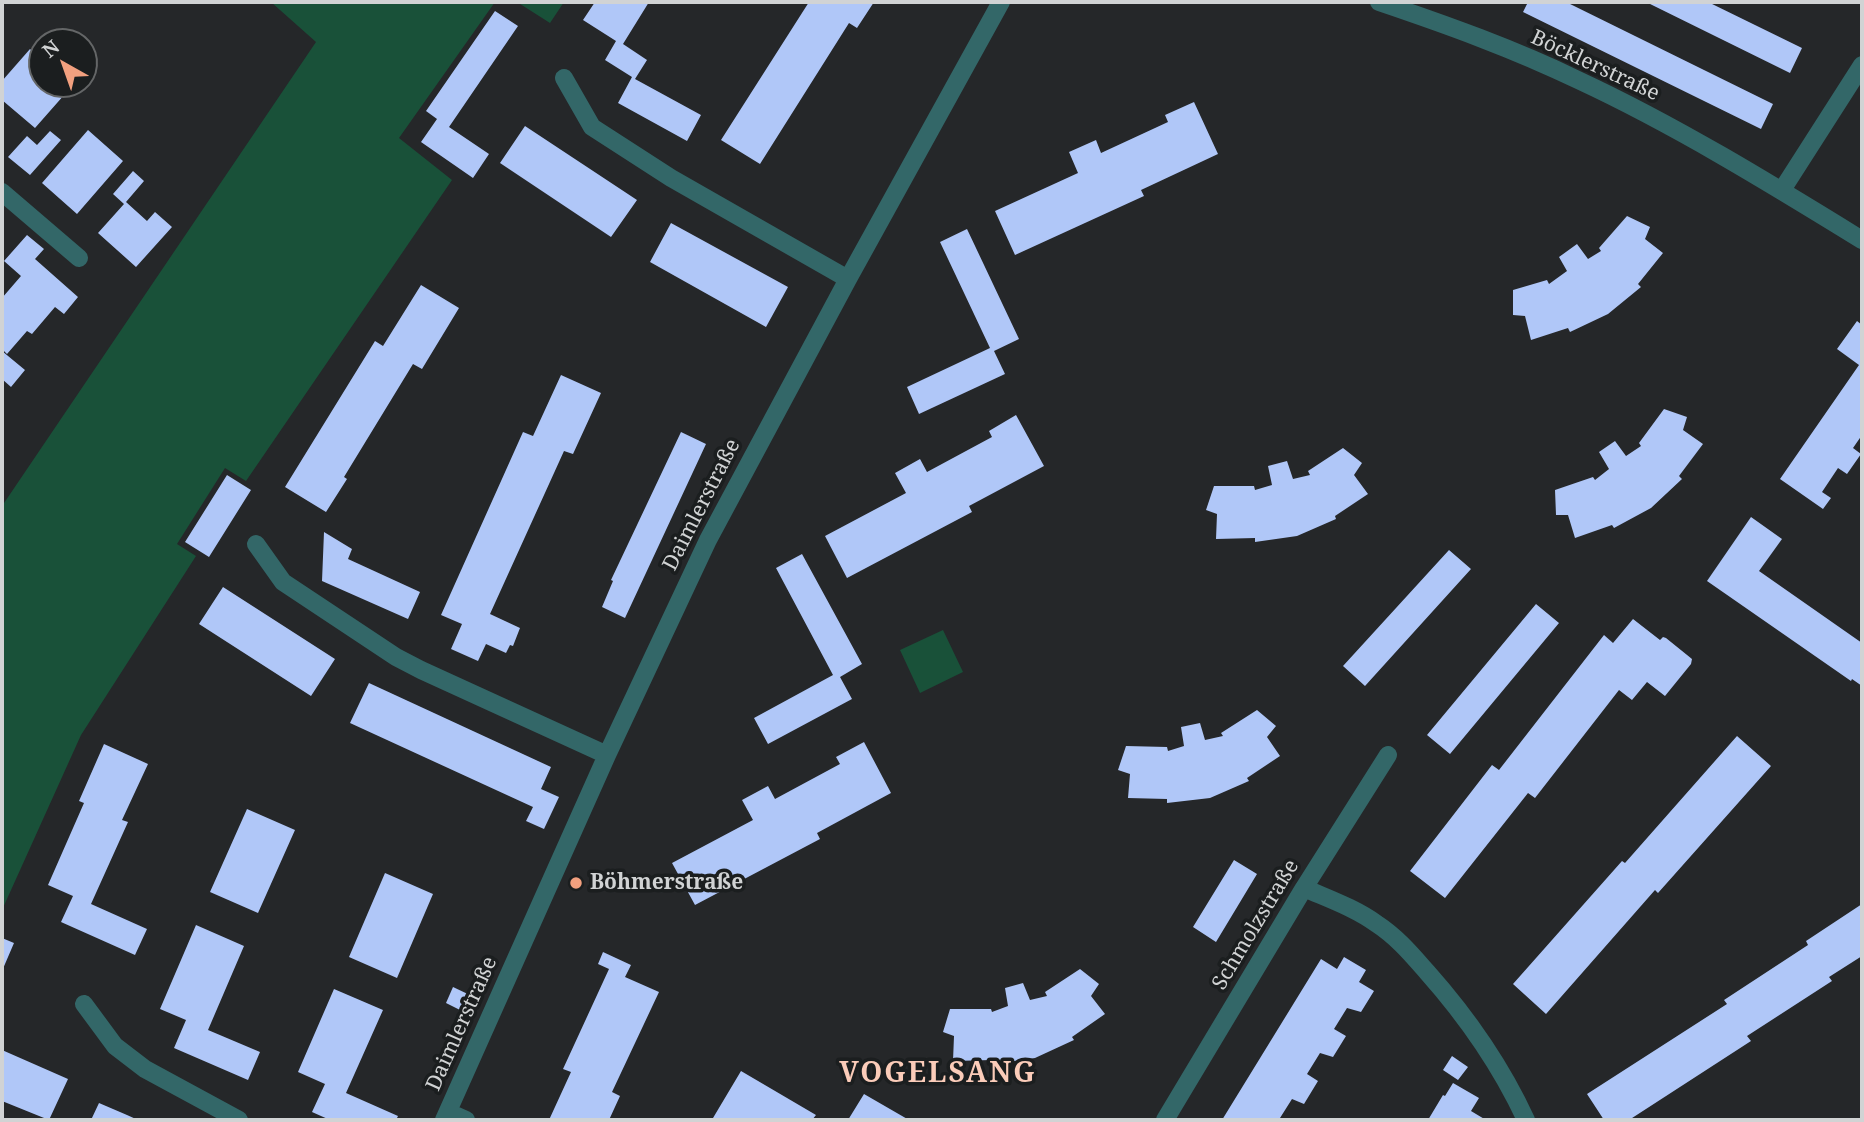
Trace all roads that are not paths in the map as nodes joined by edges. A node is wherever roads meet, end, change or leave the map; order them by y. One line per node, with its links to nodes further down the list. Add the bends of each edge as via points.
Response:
1 (1001, 2): 9 (street, Daimlerstraße)
2 (1379, 2): 5 (street, Böcklerstraße, via 1578,80)
3 (1862, 65): 5 (street)
4 (564, 78): 9 (street, via 592,127 671,178)
5 (1782, 190): 7 (street, Böcklerstraße)
6 (2, 192): 8 (street)
7 (1862, 240)
8 (79, 258)
9 (848, 279): 11 (street, Daimlerstraße, via 708,540)
10 (256, 544): 11 (street, via 283,582 396,657)
11 (607, 755): 15 (street, Daimlerstraße)
12 (1388, 755): 13 (street, Schmolzstraße)
13 (1304, 888): 18 (street, Schmolzstraße); 19 (street, via 1375,922 1403,944 1468,1021)
14 (85, 1004): 16 (street, via 115,1046 145,1069)
15 (446, 1116): 17 (street)
16 (239, 1120)
17 (466, 1120)
18 (1165, 1120)
19 (1526, 1120)

